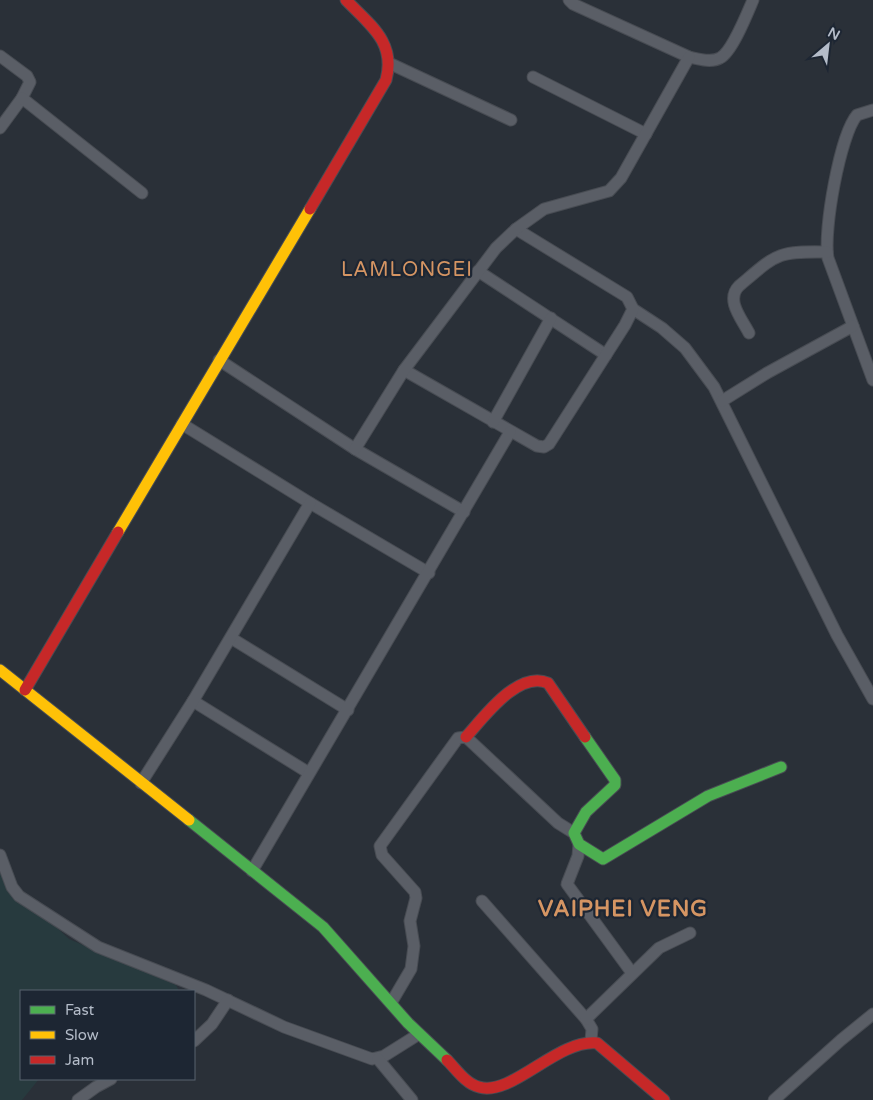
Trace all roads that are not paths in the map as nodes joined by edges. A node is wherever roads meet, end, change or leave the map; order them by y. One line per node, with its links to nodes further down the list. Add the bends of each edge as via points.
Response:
1 (346, 0): 6 (street, via 377,30 388,49)
2 (570, 0): 5 (street)
3 (753, 0): 5 (street, via 727,52 720,59 707,61)
4 (0, 56): 8 (street, via 27,76 30,82)
5 (689, 57): 12 (street)
6 (391, 64): 10 (street); 23 (street, via 386,80)
7 (533, 77): 12 (street)
8 (22, 98): 11 (street); 13 (street)
9 (873, 110): 15 (street, via 857,115 849,128 827,230)
10 (510, 120)
11 (0, 128)
12 (646, 134): 14 (street, via 621,178 609,191 544,209)
13 (142, 192)
14 (516, 229): 16 (street); 17 (street, via 627,297)
15 (827, 252): 19 (street); 20 (street, via 795,251 778,255 734,290 732,301)
16 (478, 271): 18 (street); 24 (street)
17 (633, 309): 22 (street); 26 (street, via 685,348)
18 (551, 318): 22 (street); 27 (street)
19 (853, 326): 21 (street); 26 (street, via 767,372)
20 (749, 333)
21 (867, 350): 25 (street)
22 (606, 355): 29 (street, via 548,444 537,446)
23 (219, 360): 28 (street); 30 (street)
24 (404, 370): 27 (street); 30 (street)
25 (873, 380)
26 (722, 401): 37 (street, via 837,635)
27 (493, 422): 29 (street)
28 (182, 424): 31 (street); 36 (street)
29 (510, 432): 32 (street)
30 (355, 449): 32 (street)
31 (310, 503): 33 (street); 34 (street)
32 (464, 512): 33 (street)
33 (429, 573): 39 (street)
34 (231, 638): 38 (street); 39 (street)
35 (0, 670): 36 (street)
36 (25, 690): 43 (street)
37 (873, 699)
38 (193, 701): 42 (street); 43 (street)
39 (348, 710): 42 (street)
40 (466, 737): 44 (street); 44 (street, via 513,690 530,680 543,678 615,780 613,787 591,807); 51 (street, via 458,738 448,750 380,846 382,855 416,898 410,921 414,946 411,968)
41 (781, 767): 44 (street, via 708,796 603,859)
42 (309, 774): 46 (street)
43 (141, 782): 46 (street)
44 (576, 838): 49 (street, via 578,856 568,884)
45 (0, 855): 50 (street, via 18,896 77,935 98,947)
46 (252, 871): 51 (street, via 330,933)
47 (482, 901): 53 (street)
48 (690, 933): 49 (street, via 659,948)
49 (632, 973): 53 (street)
50 (228, 1000): 55 (street, via 212,1024); 57 (street, via 284,1027 365,1058)
51 (390, 1003): 54 (street)
52 (873, 1014): 62 (street)
53 (586, 1019): 56 (street, via 592,1029)
54 (419, 1034): 56 (street, via 469,1082 488,1089); 57 (street)
55 (195, 1040)
56 (591, 1040): 61 (street)
57 (378, 1059): 60 (street)
58 (110, 1080): 59 (street)
59 (78, 1100)
60 (412, 1100)
61 (664, 1100)
62 (774, 1100)

